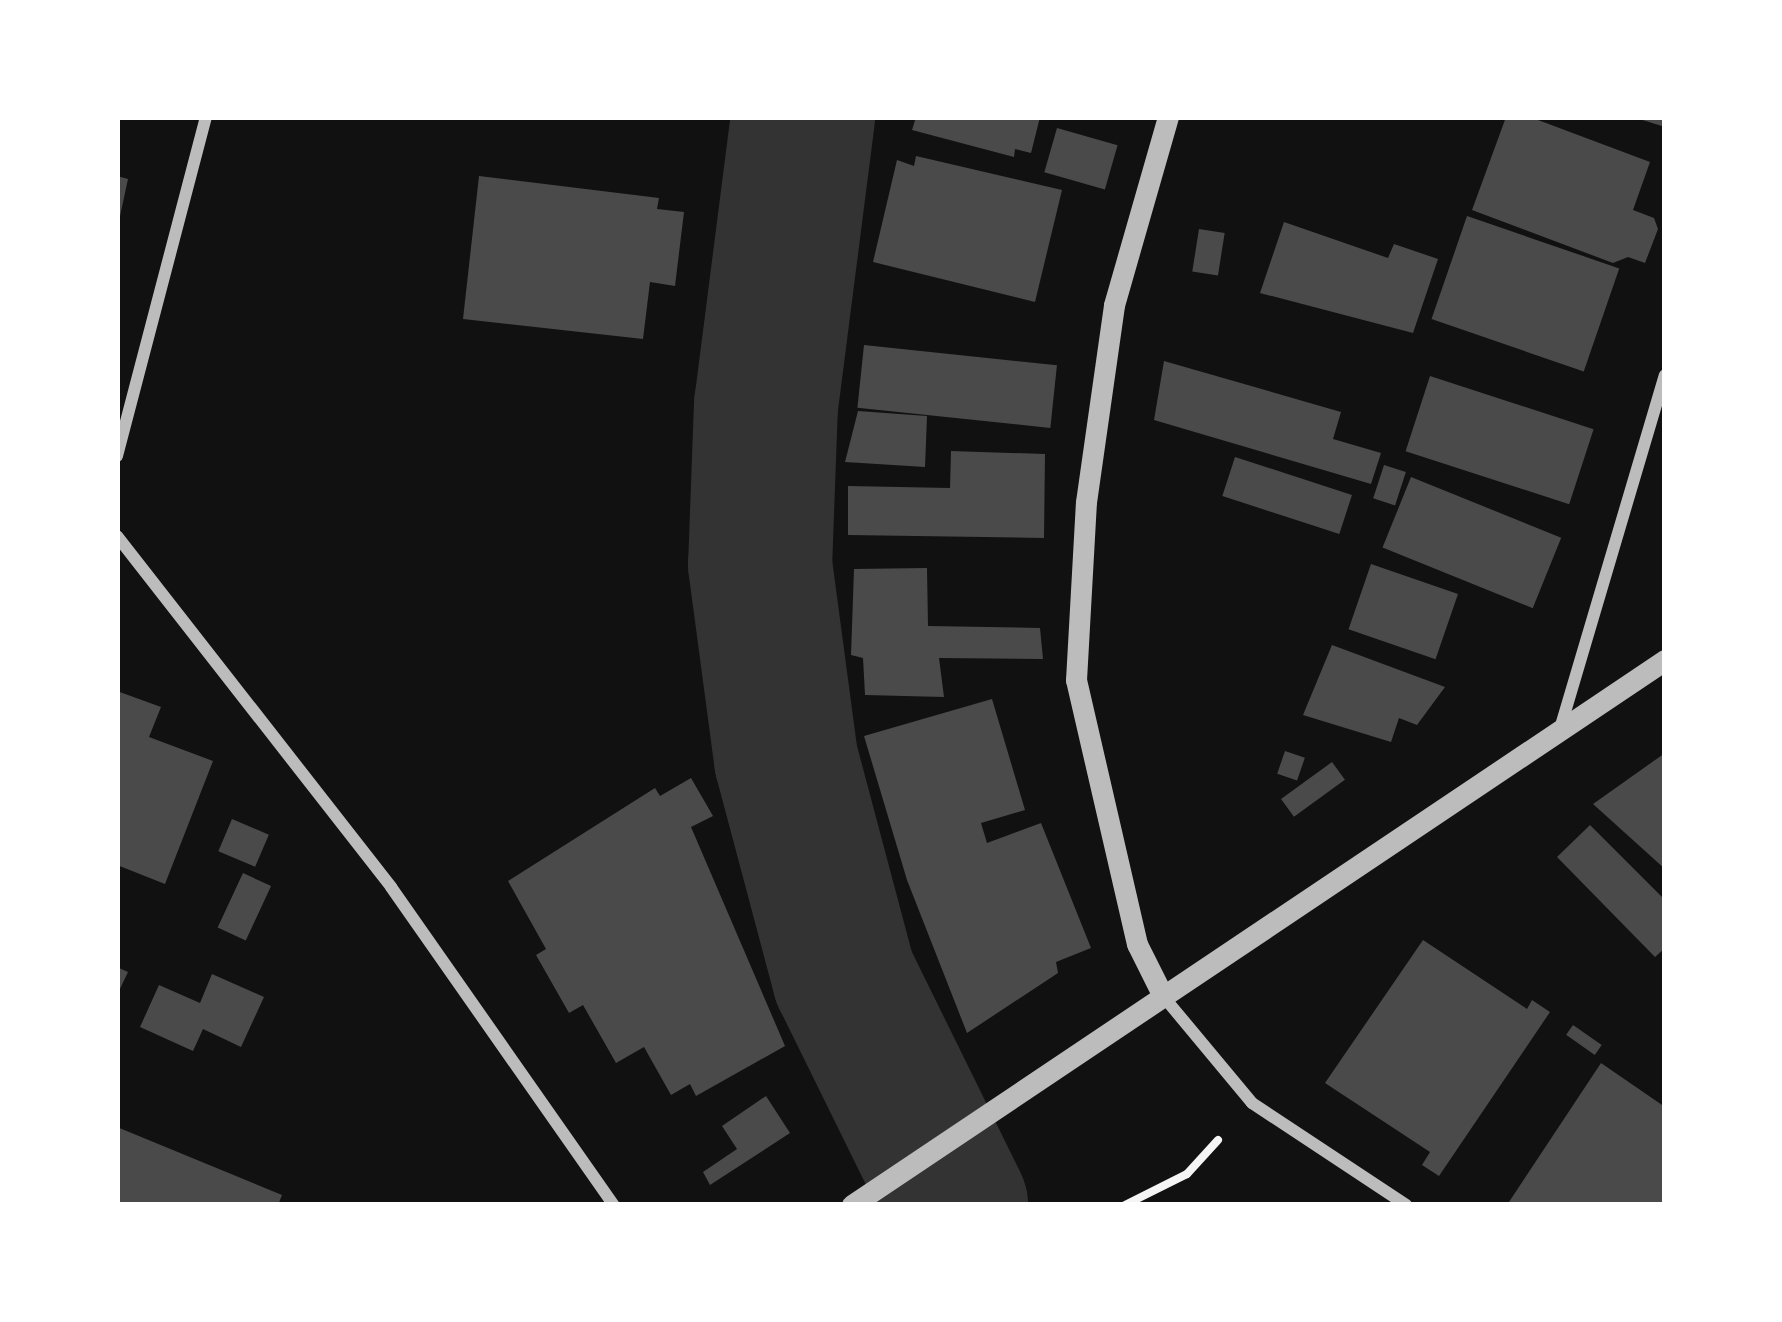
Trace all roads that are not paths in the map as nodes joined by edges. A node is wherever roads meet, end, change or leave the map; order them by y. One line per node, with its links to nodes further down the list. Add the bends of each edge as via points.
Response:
1 (206, 117): 4 (street)
2 (1168, 117): 9 (street, via 1114,305 1086,502 1076,680 1137,944)
3 (1665, 375): 8 (street)
4 (120, 434): 5 (street)
5 (117, 456)
6 (117, 536): 11 (street, via 391,887)
7 (1665, 660): 8 (street)
8 (1559, 730): 9 (street)
9 (1163, 997): 10 (street); 12 (street, via 1252,1103)
10 (853, 1204)
11 (614, 1205)
12 (1406, 1205)

